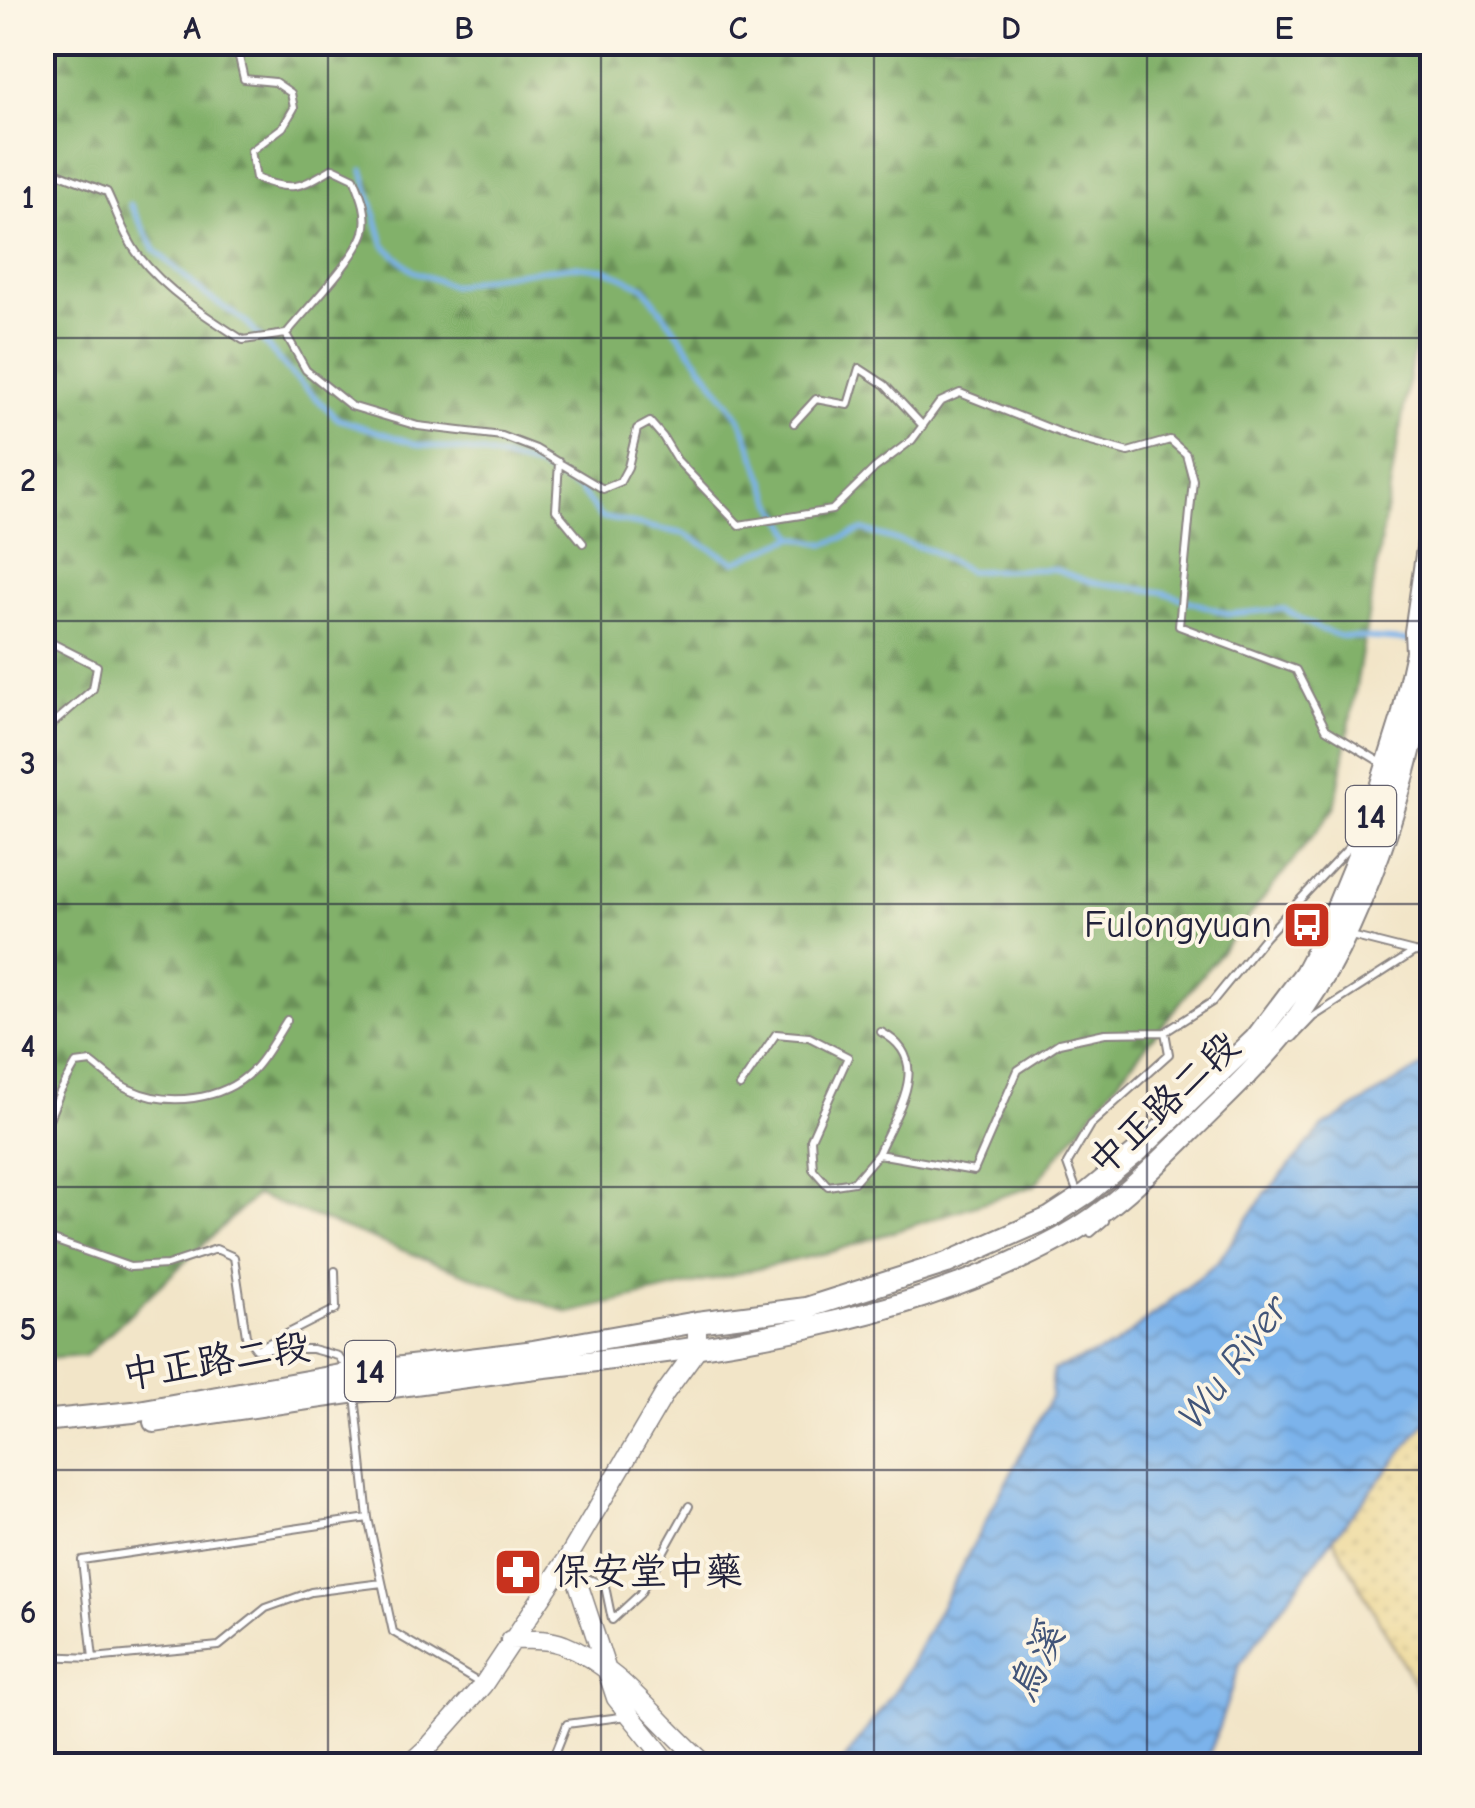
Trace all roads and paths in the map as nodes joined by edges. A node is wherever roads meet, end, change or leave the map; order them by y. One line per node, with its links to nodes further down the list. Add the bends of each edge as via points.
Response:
1 (223, 42): 3 (lane, via 240,57 244,79 274,82 291,93 294,108 283,127 251,150 256,178 283,189 333,168 354,178 364,202 364,232 351,254)
2 (42, 167): 3 (lane, via 107,192 139,256 202,314 243,340)
3 (286, 334): 6 (lane, via 306,370 351,406 418,426 502,436)
4 (794, 422): 5 (lane, via 816,399 848,405 860,368 885,384)
5 (923, 426): 6 (lane, via 832,510 740,524 650,422 637,429 620,482 603,488); 12 (lane, via 940,402 960,393 1128,452 1170,440 1186,454 1194,480 1178,626 1296,670 1326,730)
6 (559, 464): 8 (lane, via 556,510)
7 (1432, 513): 9 (main road, 中正路二段 / 14)
8 (583, 542)
9 (1425, 637): 12 (main road, 中正路二段 / 14); 14 (main road, 中正路二段 / 14, via 1416,726 1382,844)
10 (42, 638): 11 (lane, via 96,666 93,688)
11 (42, 733)
12 (1386, 766): 13 (main road, 中正路二段 / 14)
13 (1367, 828): 19 (lane, via 1212,1002); 24 (main road, 中正路二段 / 14, via 1326,931 1284,1003 1212,1082)
14 (1345, 934): 15 (lane); 25 (main road, 中正路二段 / 14, via 1305,1009 1274,1050 1154,1168)
15 (1414, 952): 16 (lane); 25 (lane, via 1313,1017 1224,1112 1092,1233)
16 (1432, 952)
17 (288, 1020): 21 (lane, via 255,1069 233,1087 206,1095 174,1100 129,1089 90,1062 76,1064)
18 (880, 1032): 22 (lane, via 898,1041 910,1077)
19 (1165, 1032): 22 (lane, via 1059,1042 1018,1070 974,1171); 24 (lane, via 1170,1054 1090,1125 1067,1164)
20 (740, 1086): 22 (lane, via 776,1034 810,1038 848,1057 811,1139 813,1170 828,1186 854,1182)
21 (43, 1134): 23 (lane)
22 (878, 1154)
23 (42, 1168)
24 (1079, 1198): 28 (main road, 中正路二段 / 14, via 947,1264 876,1288 806,1308)
25 (1087, 1220): 29 (main road, 中正路二段 / 14, via 968,1282 865,1315)
26 (42, 1236): 30 (lane, via 130,1267 167,1266 216,1249 234,1258 246,1336)
27 (335, 1271): 30 (lane, via 336,1309)
28 (697, 1322): 29 (main road); 31 (main road, 中正路二段 / 14)
29 (697, 1349): 31 (main road, 中正路二段 / 14); 36 (main road, via 665,1393)
30 (256, 1350): 31 (lane, via 338,1356)
31 (353, 1382): 32 (main road, 中正路二段 / 14); 33 (main road, 中正路二段 / 14, via 143,1424); 35 (lane)
32 (42, 1421)
33 (42, 1435)
34 (689, 1506): 36 (lane, via 640,1594 612,1620 605,1586)
35 (368, 1518): 37 (lane); 40 (lane, via 82,1560)
36 (572, 1564): 38 (main road); 41 (main road)
37 (382, 1583): 40 (lane, via 311,1592 266,1608 219,1646); 42 (lane, via 393,1632)
38 (510, 1640): 41 (main road, via 567,1645); 42 (main road)
39 (42, 1656): 40 (lane)
40 (93, 1658)
41 (609, 1673): 43 (main road); 47 (main road)
42 (482, 1685): 44 (main road)
43 (630, 1716): 45 (lane, via 567,1724); 46 (main road)
44 (407, 1766)
45 (544, 1766)
46 (671, 1766)
47 (708, 1766)

